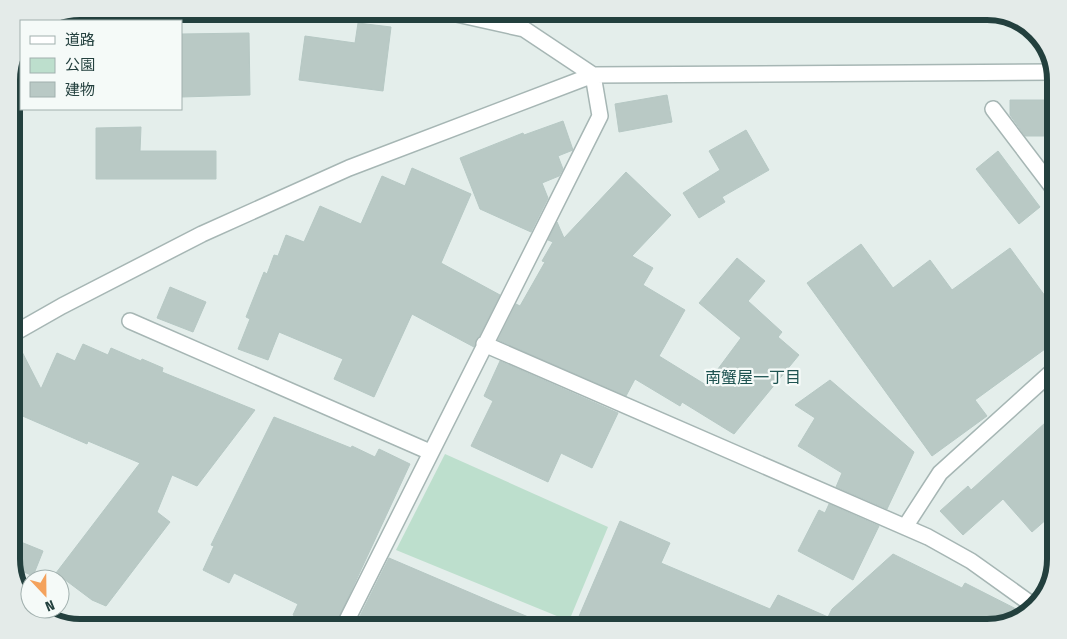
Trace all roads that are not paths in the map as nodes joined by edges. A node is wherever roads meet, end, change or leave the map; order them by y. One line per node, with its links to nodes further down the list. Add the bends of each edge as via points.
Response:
1 (484, 20): 3 (street, via 524,29)
2 (1046, 72): 3 (street)
3 (593, 75): 7 (street, via 349,168 202,234); 8 (street, via 600,116)
4 (993, 109): 5 (street)
5 (1047, 180)
6 (130, 321): 10 (street)
7 (20, 330)
8 (484, 344): 10 (street); 11 (street)
9 (1047, 376): 11 (street, via 940,473)
10 (430, 452): 13 (street)
11 (905, 527): 12 (street, via 971,562)
12 (1028, 602)
13 (347, 619)

